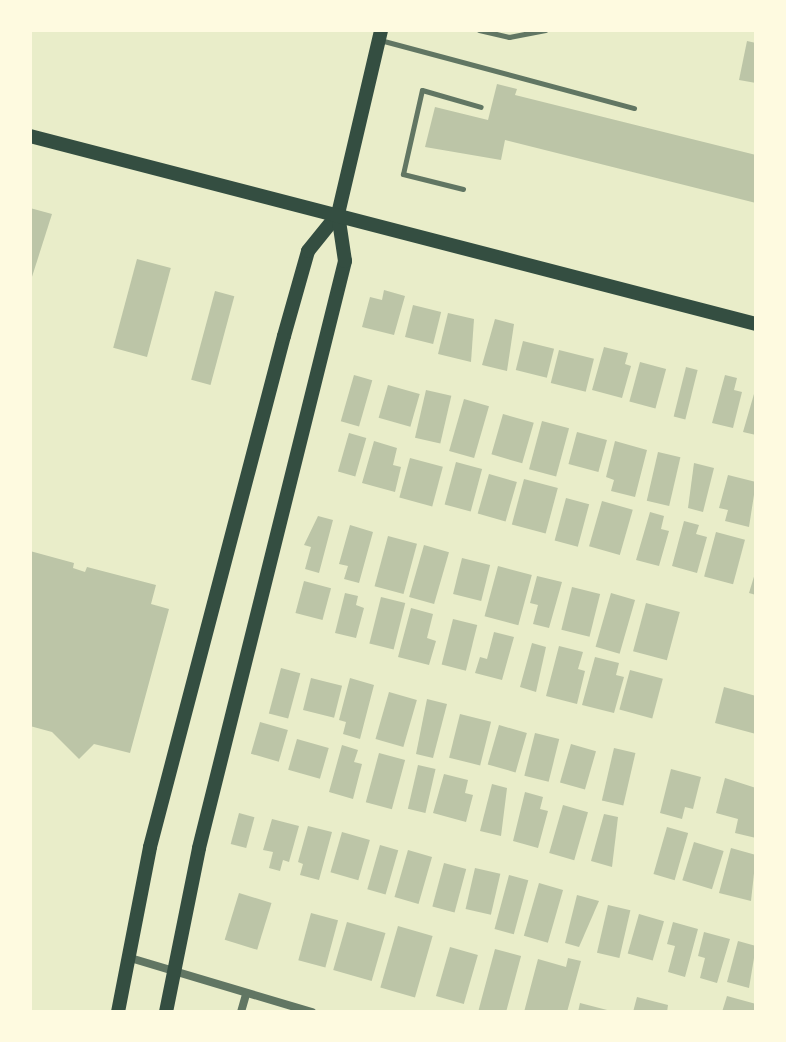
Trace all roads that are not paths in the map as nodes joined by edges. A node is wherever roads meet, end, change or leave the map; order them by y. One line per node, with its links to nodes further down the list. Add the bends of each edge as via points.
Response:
1 (479, 30): 2 (lane, via 509,37)
2 (545, 30)
3 (380, 35): 5 (lane); 8 (main road)
4 (481, 107): 7 (lane, via 422,90 403,174)
5 (634, 108)
6 (30, 136): 8 (main road)
7 (463, 189)
8 (338, 214): 9 (main road); 10 (main road, via 308,251 182,719); 11 (main road, via 345,261)
9 (756, 324)
10 (126, 957): 11 (street); 13 (main road)
11 (172, 972): 12 (street); 14 (main road)
12 (246, 995): 15 (street); 16 (street)
13 (118, 1012)
14 (166, 1012)
15 (241, 1012)
16 (312, 1012)

